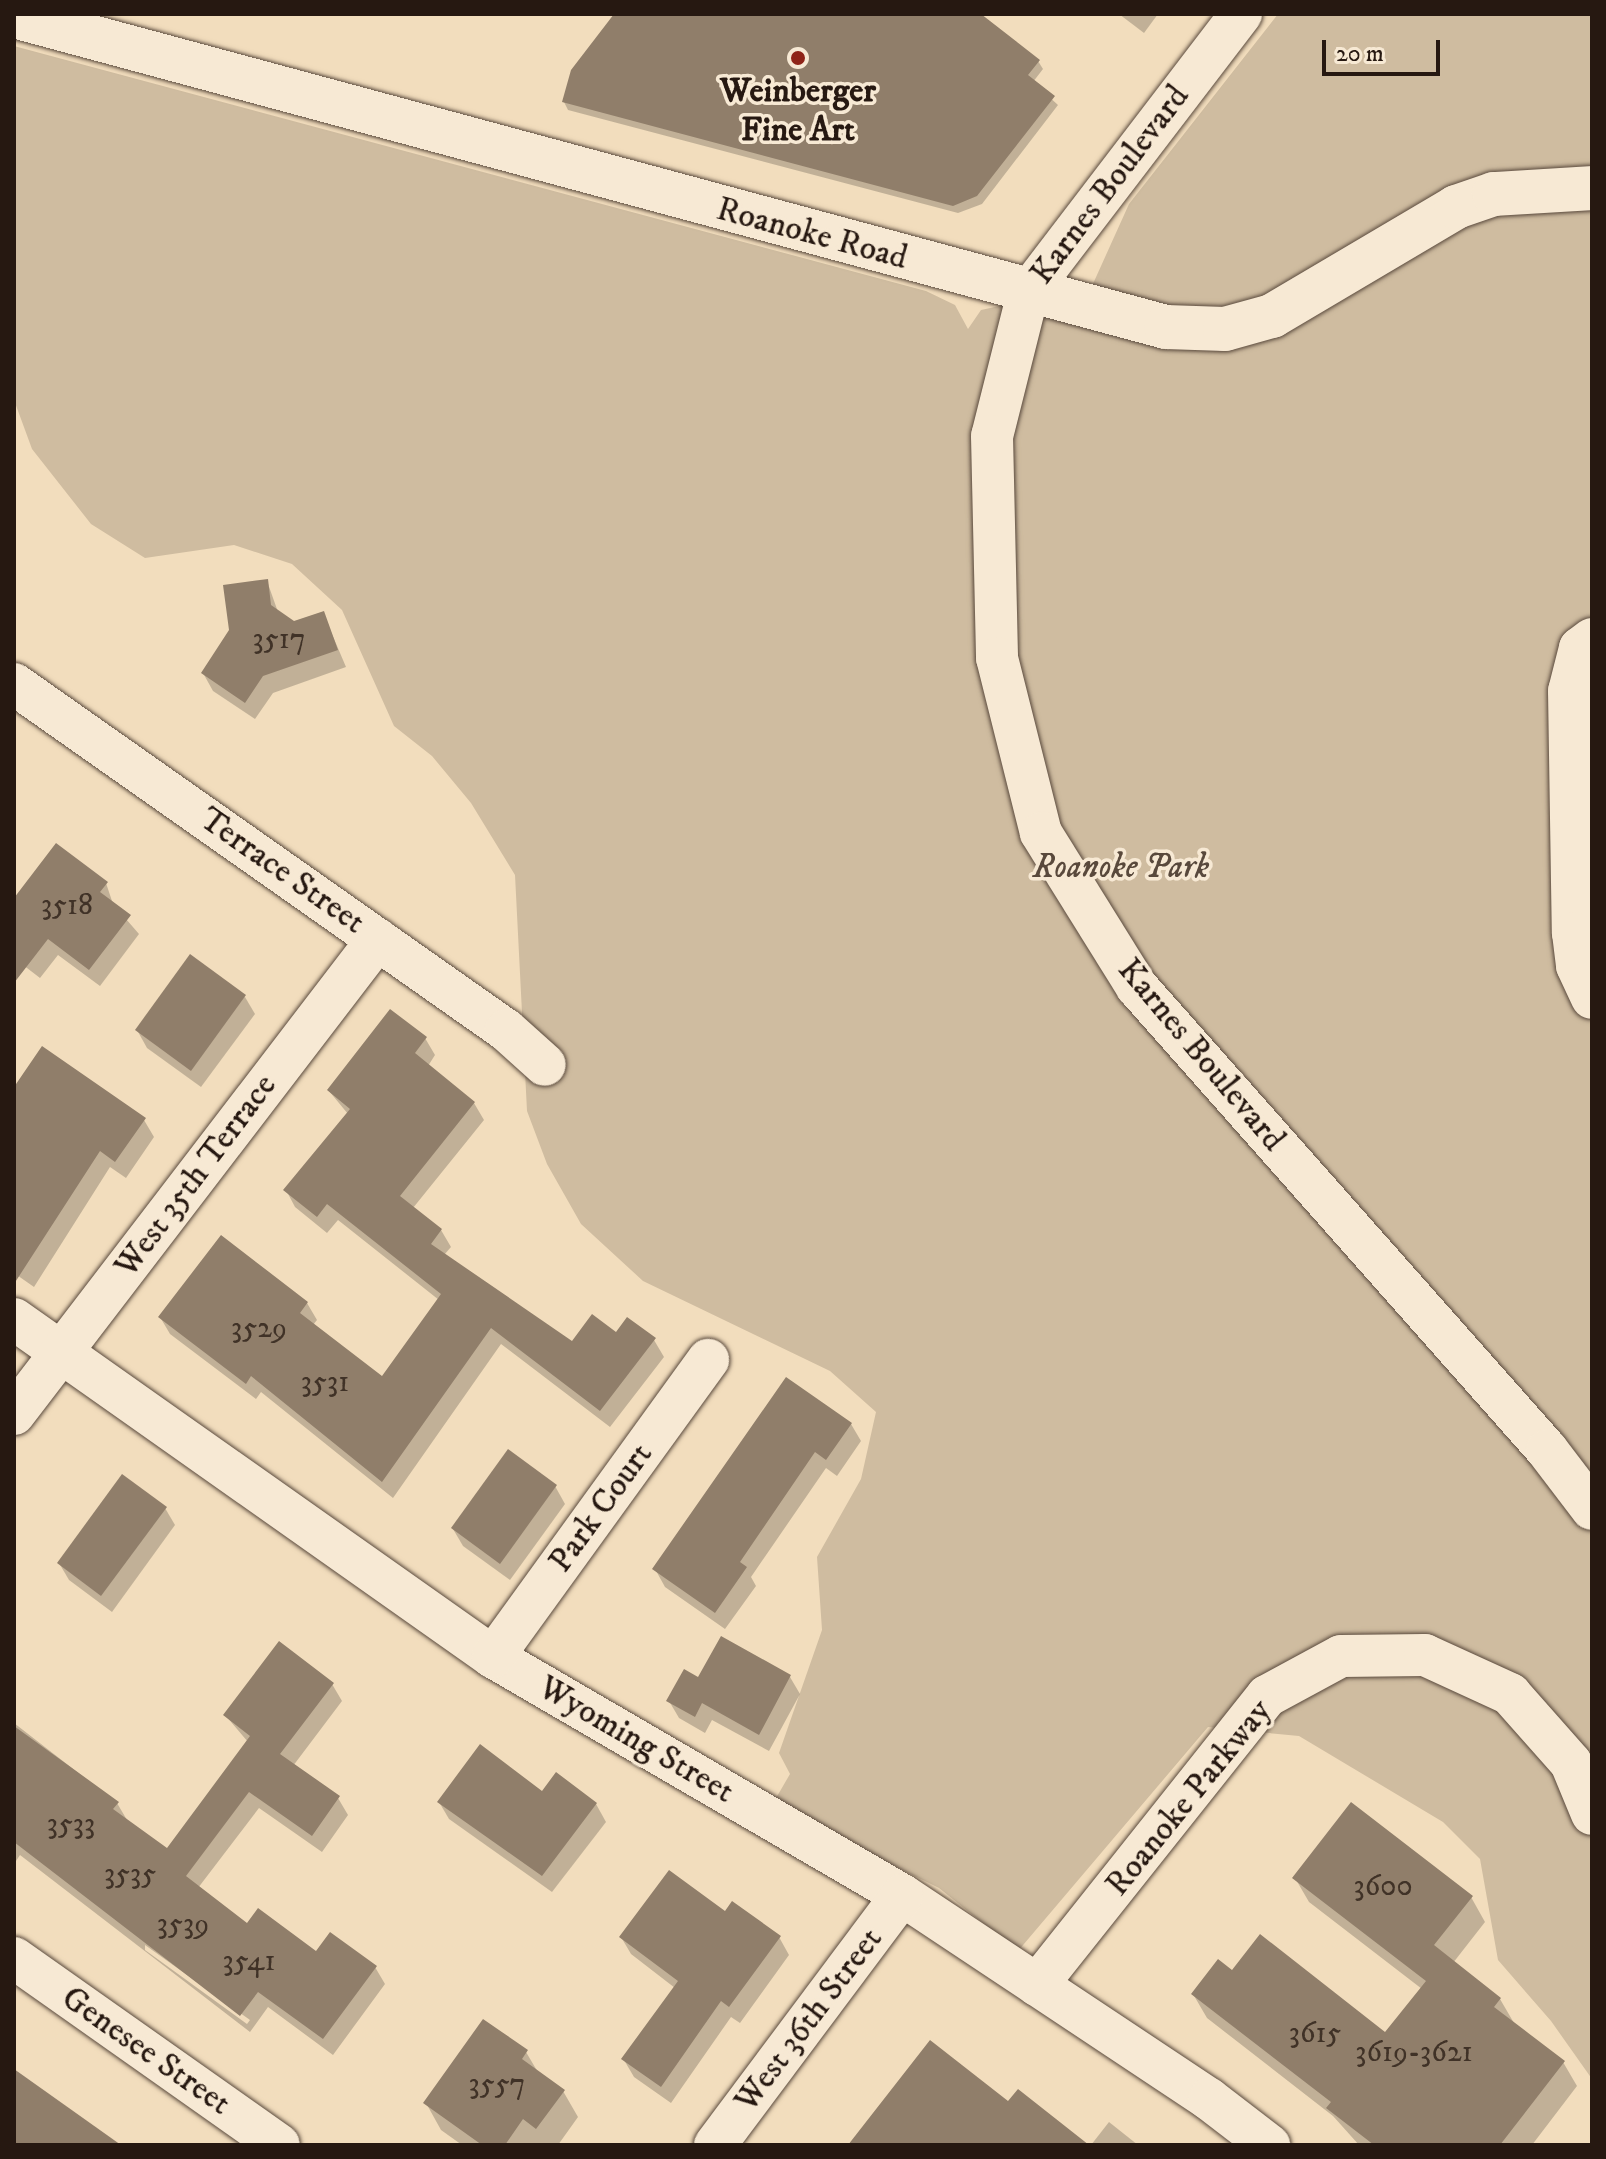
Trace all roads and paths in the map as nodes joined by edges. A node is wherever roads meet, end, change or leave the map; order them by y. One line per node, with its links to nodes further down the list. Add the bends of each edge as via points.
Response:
1 (1241, 14): 4 (street, Karnes Boulevard)
2 (14, 16): 4 (street, Roanoke Road)
3 (1592, 188): 4 (street, Roanoke Road, via 1494,194 1456,207 1272,316 1225,329 1166,327)
4 (1028, 293): 14 (street, Karnes Boulevard, via 992,436 997,658 1041,833 1137,987 1547,1450)
5 (1592, 639): 8 (street, via 1580,648 1569,691 1573,933 1577,966)
6 (14, 684): 7 (street, Terrace Street)
7 (378, 939): 9 (street, Terrace Street, via 506,1030); 11 (street, West 35th Terrace)
8 (1592, 998)
9 (545, 1065)
10 (14, 1319): 11 (street, Wyoming Street)
11 (61, 1352): 13 (street, West 35th Terrace); 15 (street, Wyoming Street)
12 (708, 1360): 15 (street, Park Court)
13 (14, 1414)
14 (1592, 1509)
15 (493, 1657): 17 (street, Wyoming Street)
16 (1592, 1814): 19 (street, Roanoke Parkway, via 1571,1763 1510,1694 1425,1655 1341,1656 1267,1696)
17 (902, 1895): 19 (street, Wyoming Street); 21 (street, West 36th Street)
18 (14, 1958): 20 (street, Genesee Street)
19 (1037, 1985): 22 (street, Wyoming Street)
20 (279, 2145)
21 (715, 2145)
22 (1269, 2145)

